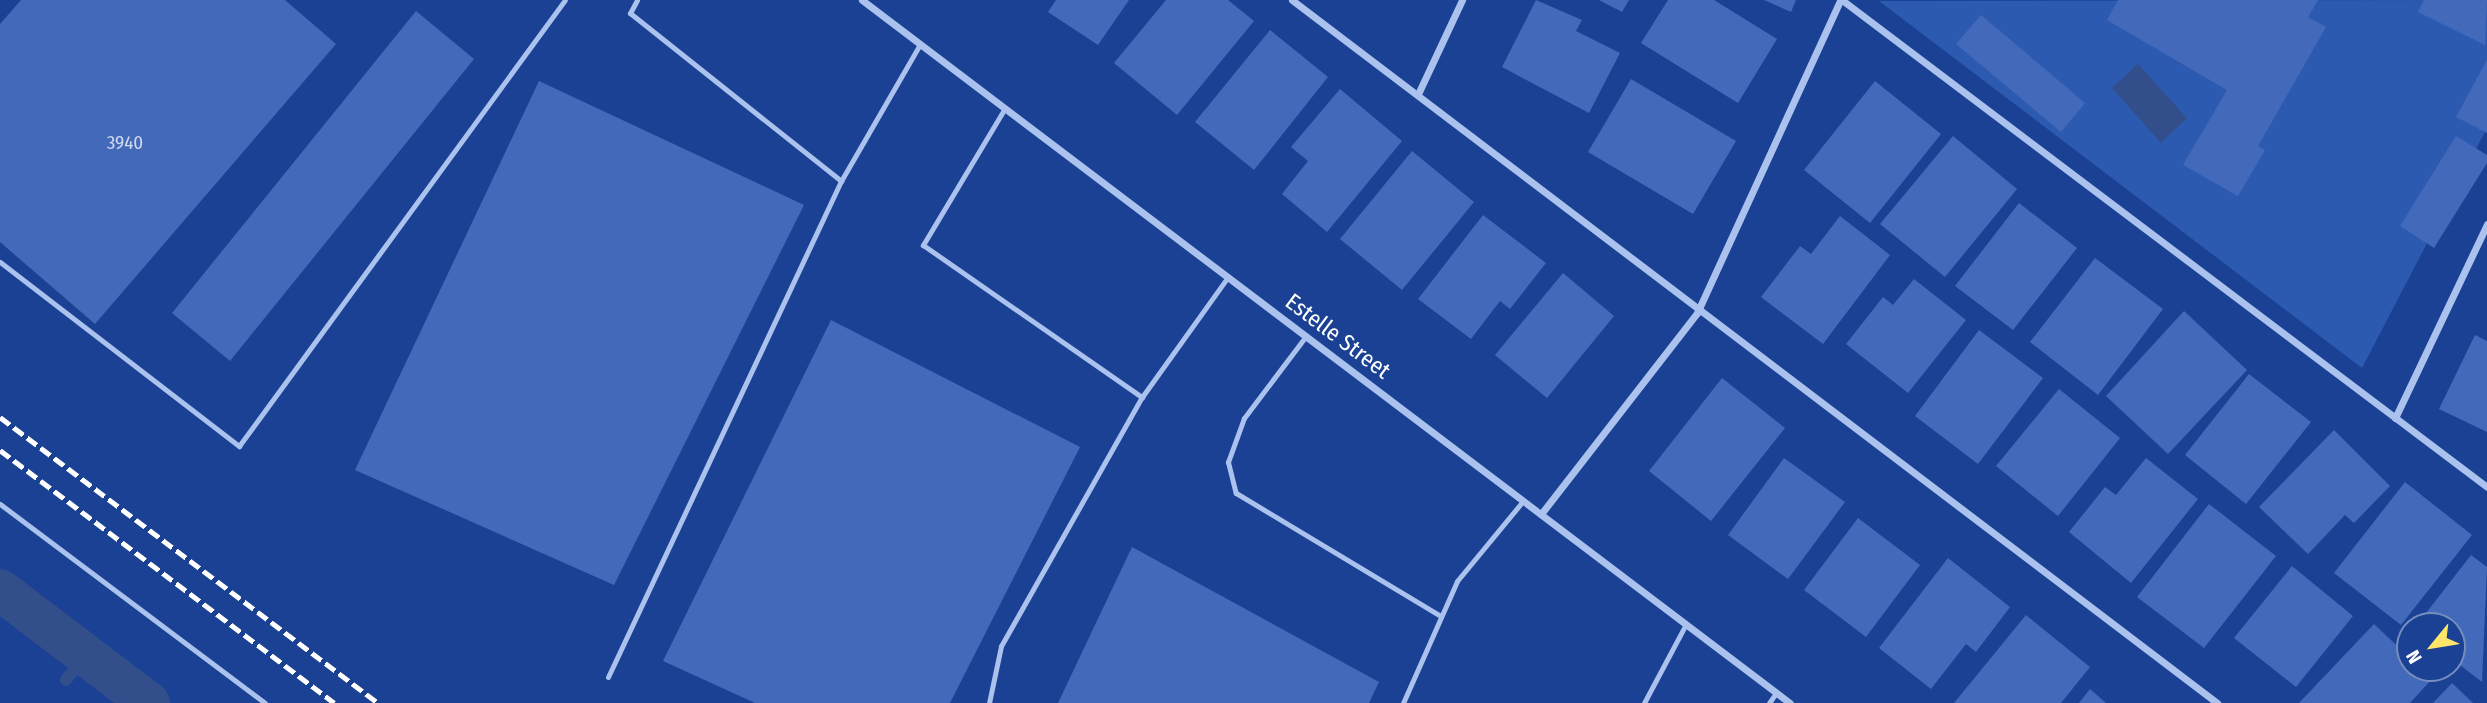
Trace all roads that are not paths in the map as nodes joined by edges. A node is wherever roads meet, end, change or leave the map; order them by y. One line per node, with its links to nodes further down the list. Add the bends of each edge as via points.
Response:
1 (565, 0): 12 (lane, via 239,446)
2 (637, 0): 10 (lane, via 630,13)
3 (862, 0): 7 (street, Estelle Street)
4 (1292, 0): 8 (street)
5 (1462, 0): 8 (street)
6 (1841, 0): 14 (street); 17 (street)
7 (920, 44): 9 (street, Estelle Street); 10 (lane)
8 (1419, 94): 14 (street)
9 (1005, 108): 13 (street, Estelle Street); 16 (lane, via 923,244)
10 (841, 181): 24 (lane)
11 (2487, 224): 17 (street)
12 (0, 262)
13 (1228, 277): 15 (street, Estelle Street); 16 (lane)
14 (1697, 313): 21 (street); 32 (street)
15 (1306, 337): 19 (street, Estelle Street); 22 (lane, via 1244,418 1228,463 1236,493)
16 (1142, 397): 27 (lane, via 1001,646)
17 (2395, 418): 18 (street)
18 (2487, 488)
19 (1523, 501): 21 (street, Estelle Street); 22 (lane, via 1457,581)
20 (0, 504): 26 (lane)
21 (1541, 514): 23 (street, Estelle Street)
22 (1441, 616): 28 (lane)
23 (1686, 624): 25 (street, Estelle Street); 29 (lane)
24 (608, 677)
25 (1776, 693): 30 (lane); 31 (street, Estelle Street)
26 (265, 703)
27 (989, 703)
28 (1403, 703)
29 (1644, 703)
30 (1769, 703)
31 (1790, 703)
32 (2217, 703)

